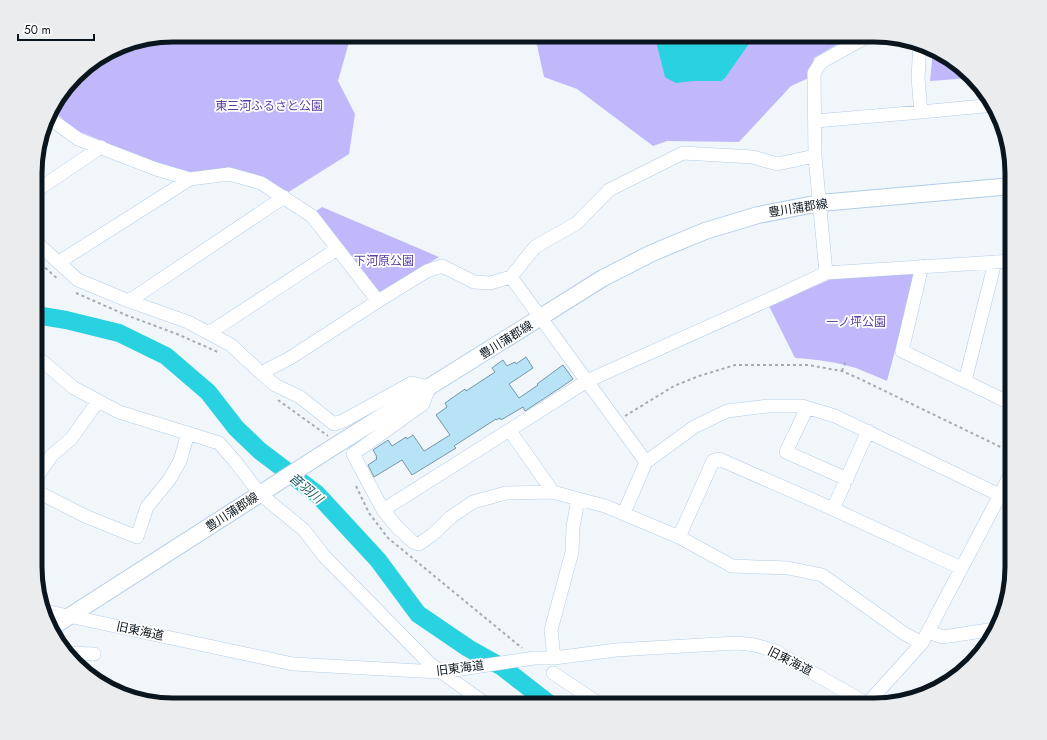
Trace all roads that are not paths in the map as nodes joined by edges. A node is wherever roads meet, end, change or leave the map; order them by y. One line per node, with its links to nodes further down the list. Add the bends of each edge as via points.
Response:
1 (857, 42): 6 (street, via 821,62 814,73)
2 (920, 50): 4 (street, via 918,78)
3 (986, 106): 4 (street)
4 (921, 112): 6 (street)
5 (53, 121): 7 (street, via 78,139)
6 (814, 122): 8 (street)
7 (101, 147): 9 (street, via 156,169); 10 (street)
8 (815, 156): 13 (street); 21 (street, via 778,164 753,157 683,153 609,190 577,222 535,247)
9 (190, 179): 12 (street, via 228,174 261,183); 17 (street)
10 (42, 187)
11 (1005, 187): 13 (main road, 豊川蒲郡線)
12 (284, 197): 15 (street, via 312,216); 22 (street)
13 (820, 203): 20 (street); 24 (main road, 豊川蒲郡線, via 758,215 705,231 652,253 603,278)
14 (42, 247): 17 (street)
15 (337, 249): 23 (street); 25 (street)
16 (1005, 261): 18 (street)
17 (58, 262): 22 (street, via 78,280)
18 (995, 262): 19 (street); 29 (street)
19 (922, 266): 20 (street); 29 (street, via 902,351)
20 (826, 273): 28 (street)
21 (511, 277): 23 (street, via 490,283 474,282 442,266 427,271); 24 (street)
22 (129, 301): 25 (street, via 188,322)
23 (378, 301): 27 (street, via 290,358)
24 (540, 318): 28 (street); 30 (main road, 豊川蒲郡線)
25 (209, 333): 27 (street, via 231,345)
26 (42, 361): 31 (street, via 74,388)
27 (261, 373): 30 (street, via 275,385 300,397 334,424 412,383)
28 (587, 381): 34 (street); 37 (street)
29 (965, 381): 32 (street)
30 (430, 387): 40 (main road, 豊川蒲郡線); 47 (street, via 423,404 353,454)
31 (98, 401): 36 (street, via 119,412); 38 (street, via 71,439 52,455)
32 (1005, 401)
33 (807, 408): 35 (street, via 835,416); 37 (street, via 768,406 727,411 694,427); 39 (street, via 786,452)
34 (510, 431): 41 (street); 47 (street)
35 (868, 431): 39 (street); 43 (street)
36 (188, 433): 40 (street, via 219,443); 42 (street, via 180,461 148,507 137,537 85,516)
37 (646, 462): 48 (street)
38 (42, 469)
39 (847, 479): 46 (street)
40 (263, 492): 52 (main road, 豊川蒲郡線); 60 (street, via 304,530 324,556 429,663)
41 (553, 492): 44 (street); 47 (street, via 506,492 473,502 419,544 413,542 397,527)
42 (42, 494)
43 (1005, 498)
44 (578, 499): 48 (street); 59 (street, via 572,552 551,630)
45 (1005, 500): 50 (street)
46 (833, 509): 49 (street, via 719,459 713,461); 50 (street)
47 (383, 510)
48 (624, 513): 49 (street)
49 (678, 537): 56 (street, via 732,566 788,568 822,575 905,634)
50 (961, 568): 55 (street)
51 (50, 612): 52 (street, 旧東海道)
52 (70, 616): 53 (main road, 豊川蒲郡線); 60 (street, 旧東海道, via 293,664)
53 (56, 625)
54 (988, 630): 55 (street, via 944,637)
55 (928, 632): 56 (street)
56 (922, 643): 65 (street)
57 (75, 653): 58 (street)
58 (94, 654)
59 (554, 658): 60 (street, 旧東海道, via 528,659); 64 (street, 旧東海道, via 616,650 736,643 755,645 775,652)
60 (446, 671): 62 (street)
61 (553, 673): 63 (street)
62 (479, 698)
63 (590, 698)
64 (854, 698)
65 (868, 698)

